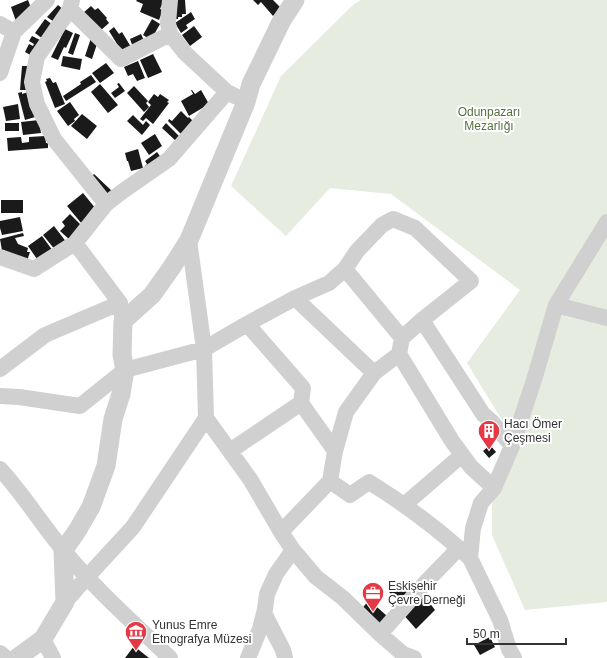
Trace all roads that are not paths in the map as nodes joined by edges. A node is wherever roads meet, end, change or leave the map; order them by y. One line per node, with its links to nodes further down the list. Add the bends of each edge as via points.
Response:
1 (47, 0): 6 (street)
2 (170, 0): 7 (street)
3 (295, 0): 10 (street, via 282,20 251,84)
4 (71, 4): 7 (street, via 122,59); 11 (street, via 37,57 32,82 37,104 54,139)
5 (0, 24): 6 (street)
6 (14, 32): 8 (street)
7 (170, 34): 9 (street, via 185,53)
8 (0, 74)
9 (227, 92): 10 (street); 11 (street, via 169,159)
10 (246, 102): 13 (street)
11 (106, 204): 14 (street)
12 (607, 222): 18 (street)
13 (189, 240): 19 (street, via 152,295); 24 (street)
14 (75, 242): 15 (street, via 34,269); 19 (street)
15 (0, 257)
16 (345, 269): 17 (street, via 329,283); 21 (street, via 356,251 382,225 393,219 415,228 471,281); 23 (street)
17 (295, 298): 22 (street); 28 (street)
18 (556, 305): 20 (street); 32 (street)
19 (122, 312): 26 (street, via 45,336); 27 (street, via 122,355)
20 (607, 318)
21 (422, 320): 23 (street); 32 (street, via 483,414)
22 (247, 324): 24 (street); 30 (street, via 303,388)
23 (402, 338): 25 (street)
24 (204, 349): 27 (street); 31 (street)
25 (399, 354): 28 (street); 35 (street)
26 (0, 369)
27 (125, 370): 29 (street, via 80,406); 42 (street, via 113,419 106,466 91,507)
28 (374, 374): 34 (street, via 346,412)
29 (0, 396)
30 (301, 403): 33 (street); 34 (street)
31 (206, 418): 33 (street); 45 (street, via 133,527)
32 (512, 446): 39 (street)
33 (230, 451): 41 (street)
34 (335, 451): 37 (street)
35 (462, 455): 39 (street); 40 (street)
36 (0, 469): 38 (street)
37 (330, 481): 40 (street, via 350,495 369,482); 41 (street)
38 (7, 486): 42 (street)
39 (494, 488): 44 (street, via 481,503)
40 (404, 505): 44 (street)
41 (282, 532): 43 (street)
42 (63, 550): 45 (street); 46 (street)
43 (294, 550): 47 (street, via 276,574 267,594); 48 (street, via 316,577 343,598)
44 (464, 553): 48 (street, via 426,582); 51 (street, via 500,620)
45 (86, 577): 46 (street); 56 (street)
46 (65, 602): 49 (street)
47 (264, 613): 57 (street); 58 (street)
48 (380, 634): 52 (street)
49 (43, 639): 54 (street); 55 (street)
50 (0, 653): 53 (street)
51 (509, 655)
52 (406, 657)
53 (6, 658)
54 (17, 658)
55 (53, 658)
56 (170, 658)
57 (248, 658)
58 (285, 658)

